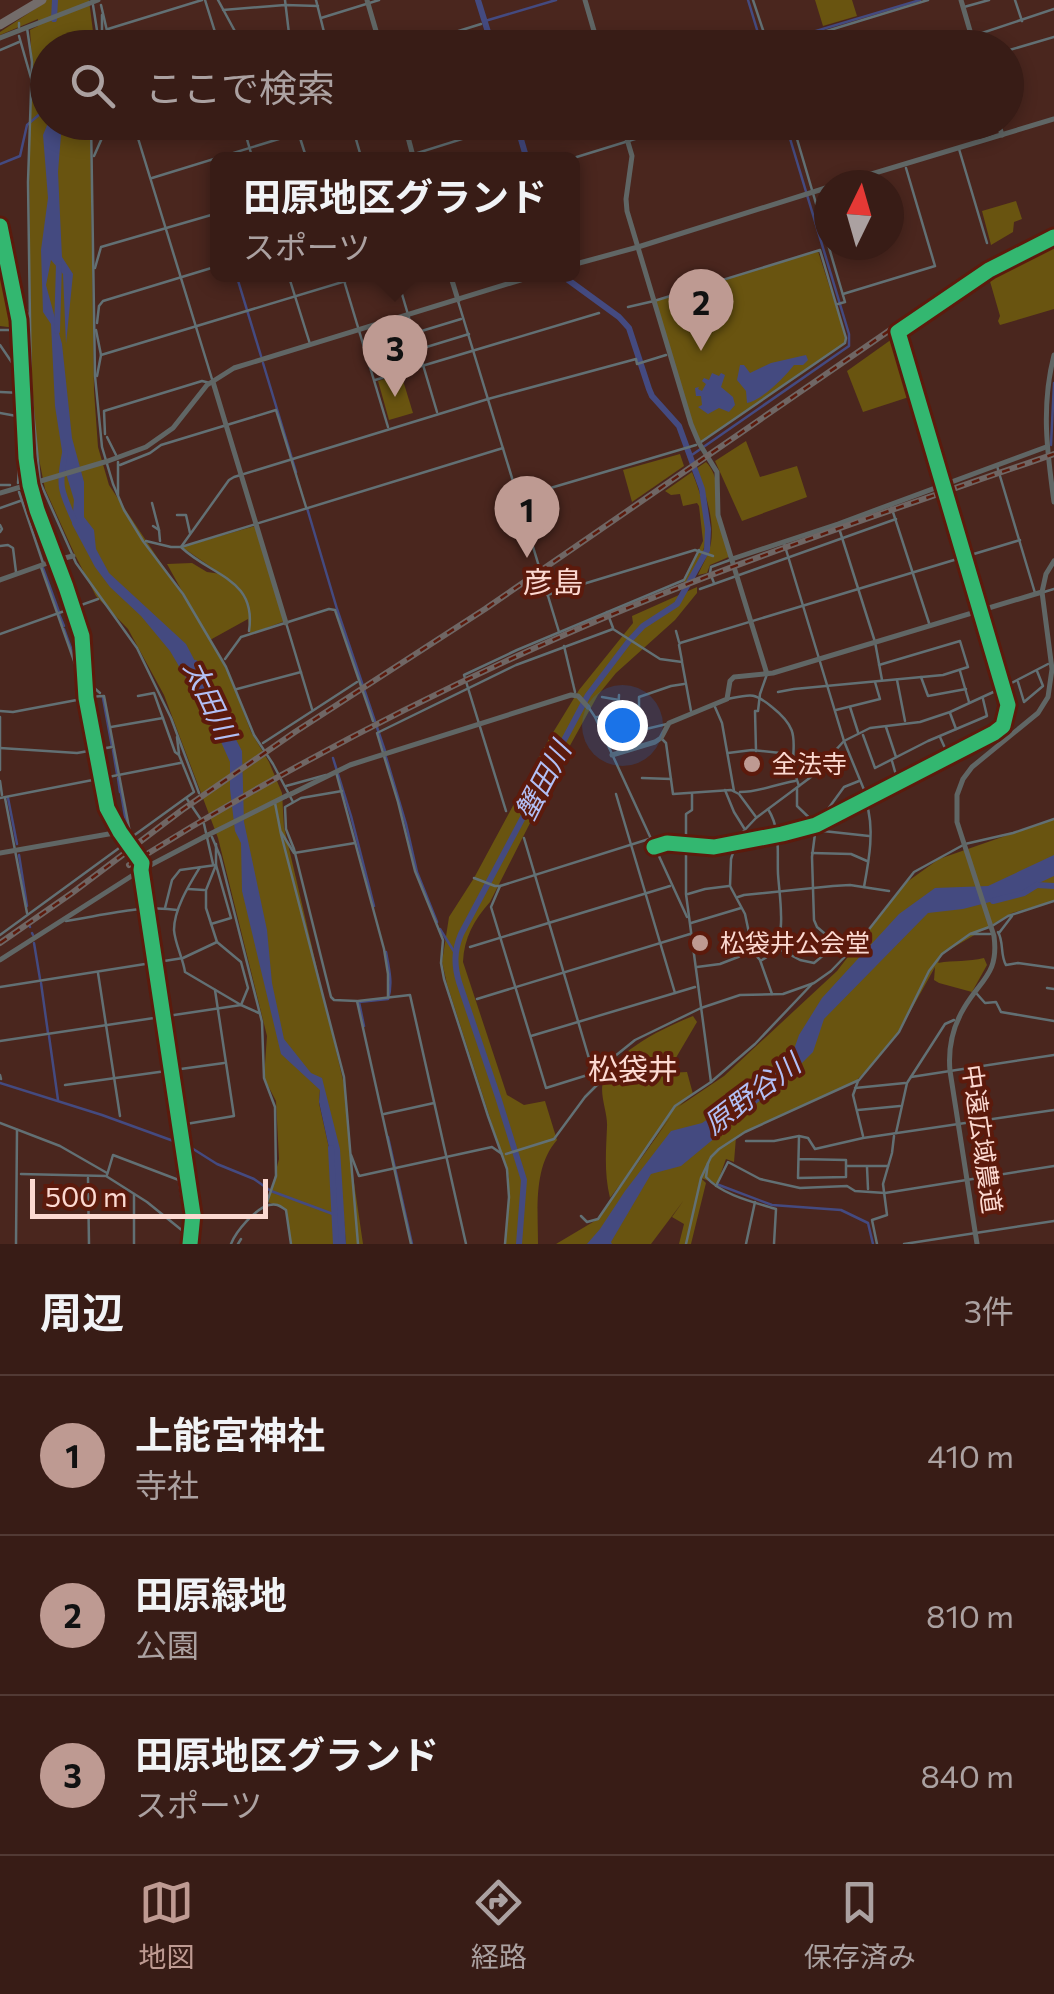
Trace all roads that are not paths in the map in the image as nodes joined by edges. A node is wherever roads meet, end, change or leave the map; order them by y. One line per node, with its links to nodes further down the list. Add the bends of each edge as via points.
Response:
1 (42, 0): 15 (highway, bridge)
2 (203, 0): 27 (street); 31 (street)
3 (218, 0): 21 (street)
4 (261, 0): 18 (street)
5 (316, 0): 19 (street)
6 (379, 0): 13 (street)
7 (585, 0): 37 (street)
8 (753, 0): 38 (street)
9 (928, 0): 14 (street)
10 (989, 0): 17 (street)
11 (1016, 0): 23 (street)
12 (285, 2): 18 (street); 19 (street); 33 (street)
13 (367, 2): 22 (street); 35 (street)
14 (916, 2): 39 (street)
15 (30, 3): 25 (highway, bridge); 26 (street)
16 (96, 3): 26 (street); 27 (street); 29 (street); 30 (street)
17 (962, 4): 40 (street)
18 (261, 6): 21 (street)
19 (318, 6): 22 (street)
20 (1054, 9): 23 (street)
21 (223, 10): 32 (street)
22 (320, 18): 34 (street)
23 (1022, 21): 41 (street)
24 (481, 24): 36 (street)
25 (0, 25)
26 (30, 26): 28 (street); 43 (street)
27 (108, 29)
28 (30, 30)
29 (98, 30)
30 (101, 30)
31 (215, 30)
32 (234, 30)
33 (288, 30)
34 (323, 30)
35 (376, 30)
36 (462, 30)
37 (594, 30)
38 (764, 30)
39 (827, 30)
40 (970, 30)
41 (992, 30)
42 (1054, 37): 44 (street)
43 (0, 38)
44 (1024, 46)
45 (0, 50): 46 (street, via 20,39)
46 (30, 73)
47 (1054, 118): 48 (street)
48 (1024, 128)
49 (30, 131): 102 (street)
50 (92, 140): 66 (street)
51 (100, 140): 66 (street)
52 (139, 140): 70 (street)
53 (248, 140): 60 (street)
54 (276, 140): 60 (street)
55 (463, 140): 64 (street)
56 (631, 140): 59 (street)
57 (796, 140): 72 (street)
58 (985, 140): 61 (street)
59 (628, 141): 65 (street); 80 (street, via 626,204)
60 (250, 148): 62 (street); 63 (street)
61 (959, 148): 68 (street); 79 (street)
62 (237, 152)
63 (251, 152)
64 (428, 152)
65 (580, 156)
66 (92, 158): 86 (street)
67 (210, 160): 70 (street)
68 (905, 164): 69 (street); 93 (street, via 935,266)
69 (885, 170)
70 (151, 178): 76 (street)
71 (814, 191): 72 (street)
72 (809, 192): 73 (street); 80 (street)
73 (814, 206)
74 (210, 214): 76 (street)
75 (0, 226): 78 (street)
76 (166, 228): 86 (street, via 100,248); 87 (street)
77 (1054, 238): 151 (street, via 989,270 898,332)
78 (1, 240): 105 (street)
79 (987, 243)
80 (638, 247): 84 (street); 96 (street)
81 (814, 252): 96 (street)
82 (823, 260): 97 (street)
83 (833, 260): 93 (street)
84 (580, 263)
85 (210, 268): 87 (street)
86 (94, 274): 104 (street)
87 (181, 276): 103 (street); 104 (street, via 103,301)
88 (290, 282): 94 (street)
89 (344, 282): 94 (street); 107 (street)
90 (399, 282): 100 (street)
91 (452, 282): 95 (street)
92 (515, 282): 95 (street)
93 (843, 294): 97 (street, via 845,302)
94 (295, 297): 103 (street); 111 (street)
95 (458, 300): 100 (street); 101 (street)
96 (654, 301): 98 (street); 114 (street)
97 (837, 304): 138 (street, via 844,345)
98 (628, 307)
99 (599, 313): 113 (street)
100 (409, 315): 107 (street); 108 (street)
101 (464, 318): 108 (street); 109 (street)
102 (30, 319): 105 (street, via 23,305); 119 (street); 146 (street)
103 (196, 326): 116 (street); 124 (street)
104 (94, 327): 116 (street); 122 (street)
105 (20, 329): 106 (street); 119 (street)
106 (0, 330)
107 (358, 330): 111 (street); 123 (street)
108 (414, 333): 112 (street)
109 (469, 334): 112 (street); 113 (street)
110 (0, 345): 117 (street)
111 (310, 345): 124 (street)
112 (419, 350): 121 (street)
113 (474, 350): 121 (street); 128 (street)
114 (670, 353): 128 (street); 138 (street)
115 (1054, 354): 120 (street)
116 (101, 355): 122 (street)
117 (7, 358): 118 (street); 119 (street, via 15,367)
118 (0, 360)
119 (21, 363): 127 (street)
120 (1053, 364): 125 (street)
121 (424, 365): 123 (street); 132 (street)
122 (95, 380): 129 (street)
123 (374, 380): 136 (street)
124 (211, 381): 135 (street); 137 (street, via 104,411); 143 (street, via 165,435)
125 (1051, 381): 133 (street)
126 (0, 392): 127 (street)
127 (22, 393): 131 (street)
128 (488, 398): 132 (street); 139 (street)
129 (98, 412): 137 (street); 143 (street)
130 (0, 413): 131 (street)
131 (23, 413): 147 (street); 150 (street)
132 (438, 414): 136 (street)
133 (1046, 414): 134 (street); 140 (street)
134 (1054, 414)
135 (226, 424): 142 (street, via 276,410); 145 (street); 155 (street, via 119,463)
136 (389, 429): 142 (street)
137 (105, 434): 141 (street)
138 (698, 444): 156 (street); 185 (street, via 718,476 718,515)
139 (503, 448): 156 (street); 162 (street)
140 (1049, 448): 144 (street); 154 (street)
141 (116, 455)
142 (292, 459): 145 (street); 162 (street)
143 (105, 462): 146 (street); 155 (street)
144 (996, 465): 151 (street); 173 (street)
145 (242, 474): 165 (street); 171 (street, via 229,480)
146 (42, 481): 150 (street); 180 (street)
147 (18, 483)
148 (0, 484): 149 (street)
149 (10, 485)
150 (30, 485): 153 (street); 184 (street)
151 (944, 486): 160 (street); 183 (street)
152 (19, 492): 157 (street)
153 (0, 493)
154 (1053, 494): 159 (street)
155 (118, 497): 174 (street)
156 (518, 498): 197 (street)
157 (22, 500): 161 (street); 187 (street)
158 (152, 502): 169 (street)
159 (1054, 502)
160 (890, 504): 164 (street); 166 (street)
161 (0, 508)
162 (307, 509): 165 (street)
163 (177, 516): 171 (street, via 186,515)
164 (896, 519): 172 (street); 188 (street)
165 (256, 524): 178 (street); 205 (street)
166 (838, 524): 172 (street); 175 (street)
167 (0, 525): 170 (street)
168 (153, 526): 169 (street)
169 (159, 530): 177 (street)
170 (0, 532)
171 (190, 533): 178 (street)
172 (842, 537): 182 (street); 194 (street)
173 (1020, 540): 183 (street); 196 (street)
174 (143, 541): 177 (street); 219 (street)
175 (784, 542): 182 (street); 185 (street)
176 (0, 545): 189 (street, via 13,548)
177 (166, 546): 178 (street)
178 (180, 547): 213 (street, via 240,590 249,606)
179 (700, 550): 181 (street); 197 (street); 202 (street, via 684,580)
180 (73, 556): 184 (street); 270 (street, via 138,648)
181 (713, 556)
182 (790, 556): 190 (street); 199 (street)
183 (966, 557): 188 (street); 201 (street)
184 (56, 560): 187 (street); 200 (street)
185 (732, 560): 190 (street); 192 (street, via 712,567)
186 (1054, 561): 196 (street, 中遠広域農道)
187 (42, 565): 189 (street); 203 (street)
188 (912, 573): 194 (street); 206 (street)
189 (16, 574): 191 (street)
190 (736, 575): 192 (street); 204 (street)
191 (0, 580)
192 (714, 584): 193 (street)
193 (700, 589)
194 (858, 589): 199 (street); 214 (street)
195 (1054, 589): 196 (street)
196 (1039, 593): 201 (street); 207 (street, 中遠広域農道)
197 (548, 595): 211 (street)
198 (98, 599): 200 (street)
199 (805, 606): 204 (street); 217 (street)
200 (73, 608): 203 (street); 232 (street)
201 (978, 610): 206 (street); 236 (street)
202 (608, 611): 209 (street); 211 (street)
203 (58, 614): 212 (street); 232 (street)
204 (750, 622): 215 (street); 225 (street)
205 (286, 623): 213 (street); 224 (street); 230 (street, via 335,610)
206 (930, 626): 214 (street)
207 (1046, 626): 208 (street); 218 (street, 中遠広域農道)
208 (1054, 626)
209 (613, 629): 216 (street); 220 (street, via 660,660)
210 (676, 631): 215 (street)
211 (559, 632): 235 (street, via 464,676)
212 (0, 634)
213 (248, 634): 219 (street)
214 (874, 642): 217 (street); 221 (street)
215 (679, 644): 220 (street)
216 (564, 646): 235 (street); 242 (street)
217 (820, 658): 225 (street); 234 (street)
218 (1053, 660): 223 (street); 329 (street, 中遠広域農道, via 1048,698 1038,713 960,784 956,814)
219 (223, 662): 237 (street)
220 (682, 662): 233 (street)
221 (879, 664): 222 (street, via 960,641 968,667); 229 (street)
222 (960, 670): 226 (street); 238 (street)
223 (1037, 671): 231 (street); 231 (street, via 1043,686 1024,702)
224 (301, 672): 237 (street); 252 (street)
225 (767, 674): 244 (street); 247 (street, via 732,678)
226 (921, 676): 227 (street); 238 (street, via 928,696)
227 (897, 678): 229 (street); 264 (street)
228 (874, 680): 229 (street); 234 (street); 251 (street, via 880,698)
229 (882, 680)
230 (358, 681): 252 (street); 262 (street)
231 (1018, 681): 236 (street)
232 (85, 682): 240 (street); 246 (street)
233 (686, 684): 256 (street, via 639,697); 257 (street)
234 (827, 685): 239 (street); 253 (street)
235 (468, 687): 266 (street); 282 (street, via 379,732)
236 (1002, 688): 245 (street); 285 (street, via 1008,706 1003,726)
237 (236, 689): 275 (street)
238 (966, 689): 248 (street)
239 (778, 692)
240 (101, 694): 246 (street); 267 (street)
241 (138, 696): 261 (street, via 154,693)
242 (577, 696): 250 (street); 266 (street)
243 (602, 697): 255 (street, via 619,698)
244 (760, 697): 247 (street); 279 (street); 284 (street, via 789,722)
245 (982, 697): 248 (street); 269 (street, via 987,716)
246 (86, 698): 258 (street); 278 (street)
247 (727, 699): 249 (street)
248 (970, 703): 254 (street)
249 (714, 705): 257 (street); 280 (street)
250 (588, 706): 260 (street)
251 (850, 707): 253 (street); 271 (street)
252 (313, 711): 275 (street)
253 (835, 711): 274 (street)
254 (950, 712): 264 (street); 269 (street)
255 (618, 713): 256 (street); 259 (street)
256 (638, 713): 263 (street, via 646,729)
257 (692, 713): 263 (street)
258 (0, 714): 277 (street)
259 (610, 714): 260 (street); 268 (street, via 614,726)
260 (596, 717): 283 (street)
261 (163, 718): 267 (street); 281 (street)
262 (373, 721)
263 (669, 723): 273 (street)
264 (905, 724): 265 (street)
265 (885, 725): 271 (street); 286 (street)
266 (480, 726): 282 (street); 311 (street)
267 (110, 728): 276 (street)
268 (627, 728)
269 (956, 729): 272 (street)
270 (177, 733): 281 (street); 302 (street)
271 (860, 733): 274 (street); 286 (street, via 875,768)
272 (939, 736): 285 (street); 286 (street)
273 (661, 738): 283 (street); 293 (street)
274 (844, 741): 295 (street); 296 (street)
275 (262, 744): 298 (street)
276 (114, 747): 278 (street); 290 (street)
277 (0, 748): 278 (street); 288 (street)
278 (95, 751): 291 (street)
279 (756, 751): 280 (street); 284 (street)
280 (727, 754): 301 (street)
281 (179, 755): 287 (street)
282 (383, 755): 289 (street); 432 (street, via 415,872 443,940 444,979)
283 (612, 755): 322 (street)
284 (792, 755): 296 (street)
285 (949, 757): 297 (street)
286 (894, 758): 297 (street)
287 (182, 762): 290 (street); 307 (street, via 194,792)
288 (0, 770)
289 (332, 773): 298 (street); 300 (street); 306 (street)
290 (119, 775): 291 (street); 323 (street)
291 (100, 778): 305 (street); 317 (street)
292 (642, 778): 293 (street)
293 (672, 778): 304 (street, via 674,794)
294 (0, 781): 305 (street)
295 (860, 781): 308 (street); 314 (street, via 844,786)
296 (798, 784): 301 (street); 310 (street); 314 (street, via 797,806)
297 (899, 784): 308 (street)
298 (284, 786): 306 (street)
299 (724, 789): 301 (street); 304 (street); 316 (street)
300 (342, 791): 306 (street); 324 (street)
301 (735, 791): 312 (street)
302 (200, 794)
303 (616, 794): 326 (street)
304 (692, 794): 328 (street)
305 (2, 797): 331 (street)
306 (290, 797): 309 (street); 334 (street, via 286,829)
307 (186, 798): 323 (street); 337 (street, via 204,824)
308 (867, 800): 314 (street); 320 (street)
309 (275, 802): 315 (street); 318 (street)
310 (768, 809): 312 (street); 319 (street)
311 (506, 811)
312 (756, 818): 316 (street)
313 (1054, 819): 329 (street)
314 (818, 824): 319 (street); 320 (street); 333 (street)
315 (280, 830): 334 (street); 433 (street, via 341,1066)
316 (745, 830): 327 (street)
317 (120, 832): 323 (street); 331 (street)
318 (209, 834): 325 (street); 336 (street)
319 (779, 835): 327 (street); 348 (street)
320 (869, 836): 335 (street)
321 (524, 838): 339 (street)
322 (650, 838): 326 (street); 330 (street)
323 (128, 840): 336 (street); 358 (street)
324 (355, 843): 334 (street); 391 (street, via 386,962)
325 (216, 844): 337 (street); 397 (street)
326 (632, 844): 339 (street); 350 (street)
327 (735, 844): 328 (street); 343 (street)
328 (686, 845): 330 (street); 351 (street)
329 (965, 846): 364 (street, 中遠広域農道); 381 (street, via 912,874 859,942)
330 (654, 847): 342 (street)
331 (16, 850): 332 (street); 358 (street)
332 (0, 853)
333 (812, 853): 335 (street); 344 (street)
334 (294, 854): 393 (street, via 330,996)
335 (868, 861): 345 (street)
336 (141, 866): 356 (street); 360 (street)
337 (215, 866): 338 (street); 347 (street); 361 (street, via 231,918)
338 (200, 868): 346 (street); 354 (street, via 180,870)
339 (534, 874): 341 (street); 362 (street)
340 (474, 878): 341 (street)
341 (498, 886): 367 (street, via 491,907)
342 (672, 886): 350 (street); 363 (street)
343 (730, 886): 351 (street); 352 (street)
344 (812, 888): 345 (street); 348 (street); 371 (street, via 817,928 836,944 814,963)
345 (864, 888): 349 (street)
346 (188, 889): 347 (street); 357 (street)
347 (206, 890): 361 (street)
348 (779, 891): 352 (street); 371 (street)
349 (889, 891)
350 (647, 894): 362 (street); 369 (street)
351 (686, 894): 363 (street)
352 (736, 898): 355 (street)
353 (1054, 901): 359 (street)
354 (166, 908): 356 (street); 357 (street)
355 (741, 908): 363 (street); 372 (street)
356 (147, 910): 360 (street); 376 (street)
357 (178, 910): 373 (street, via 175,936)
358 (28, 914): 365 (street)
359 (1013, 914): 364 (street); 364 (street)
360 (60, 921): 374 (street)
361 (210, 924): 368 (street)
362 (549, 924): 367 (street); 380 (street)
363 (690, 924): 366 (street)
364 (994, 930): 378 (street, via 1006,964); 389 (street, 中遠広域農道, via 996,958); 413 (street, via 970,934 936,962 899,1032)
365 (0, 934)
366 (691, 934): 369 (street); 377 (street)
367 (500, 938): 370 (street); 384 (street)
368 (217, 942): 373 (street); 394 (street, via 241,962 248,988)
369 (661, 942): 380 (street); 388 (street)
370 (470, 946)
371 (781, 950): 375 (street)
372 (753, 952): 375 (street); 377 (street)
373 (183, 958): 376 (street); 385 (street, via 185,972)
374 (0, 960)
375 (760, 960): 390 (street)
376 (155, 963): 379 (street); 398 (street)
377 (695, 967): 382 (street)
378 (1054, 968)
379 (98, 972): 383 (street); 402 (street)
380 (564, 973): 384 (street); 401 (street)
381 (814, 983): 390 (street); 414 (street)
382 (697, 986): 388 (street); 396 (street)
383 (0, 987)
384 (515, 987): 392 (street); 403 (street)
385 (215, 988): 394 (street); 395 (street)
386 (1046, 988): 387 (street)
387 (1054, 989)
388 (676, 993): 401 (street)
389 (976, 993): 399 (street, 中遠広域農道); 400 (street, via 1001,1012)
390 (772, 996): 396 (street, via 740,994)
391 (388, 998): 393 (street); 418 (street, via 410,995)
392 (476, 998)
393 (357, 1001): 422 (street)
394 (241, 1005): 395 (street); 397 (street)
395 (218, 1008): 398 (street); 407 (street)
396 (701, 1008): 406 (street, via 634,1040); 414 (street)
397 (260, 1014): 452 (street, via 264,1078 275,1114 276,1176)
398 (163, 1016): 402 (street); 408 (street)
399 (957, 1020): 409 (street, 中遠広域農道); 411 (street, via 945,1024)
400 (1054, 1021)
401 (578, 1022): 403 (street); 410 (street)
402 (106, 1026): 404 (street); 412 (street)
403 (531, 1036): 410 (street, via 546,1088)
404 (0, 1041)
405 (1054, 1055): 409 (street)
406 (616, 1057): 410 (street); 432 (street, via 557,1136)
407 (226, 1062): 408 (street); 425 (street, via 234,1116)
408 (171, 1071): 412 (street); 425 (street)
409 (950, 1071): 411 (street); 426 (street, 中遠広域農道)
410 (594, 1074)
411 (911, 1077): 415 (street)
412 (114, 1079): 416 (street); 423 (street)
413 (858, 1080): 417 (street); 436 (street, via 744,1132)
414 (711, 1082): 453 (street, via 675,1106 598,1219)
415 (907, 1083): 417 (street); 419 (street)
416 (65, 1085)
417 (854, 1088): 420 (street)
418 (435, 1102): 422 (street); 434 (street)
419 (902, 1105): 420 (street); 428 (street)
420 (856, 1110): 430 (street)
421 (1054, 1110): 426 (street)
422 (382, 1114): 441 (street)
423 (120, 1116)
424 (0, 1122): 427 (street)
425 (180, 1125): 447 (street)
426 (959, 1126): 428 (street); 445 (street, 中遠広域農道)
427 (16, 1129): 443 (street, via 77,1154); 457 (street)
428 (895, 1135): 430 (street); 439 (street)
429 (799, 1136): 430 (street, via 815,1149); 431 (street); 435 (street)
430 (863, 1138)
431 (746, 1141)
432 (506, 1154): 434 (street, via 492,1147); 465 (street)
433 (350, 1155): 441 (street, via 359,1176); 462 (street)
434 (447, 1157): 441 (street); 464 (street)
435 (798, 1159): 437 (street, via 846,1160); 437 (street, via 798,1178 846,1178)
436 (709, 1160): 446 (street, via 706,1180); 466 (street)
437 (846, 1166): 438 (street)
438 (868, 1166): 439 (street); 448 (street)
439 (888, 1166): 449 (street)
440 (1054, 1166): 445 (street)
441 (394, 1168): 463 (street)
442 (21, 1174): 444 (street)
443 (107, 1175): 444 (street); 447 (street, via 113,1154); 450 (street)
444 (88, 1176): 458 (street)
445 (967, 1180): 449 (street); 455 (street, 中遠広域農道)
446 (716, 1186): 448 (street, via 728,1162 760,1179 800,1188); 451 (street)
447 (190, 1188): 456 (street)
448 (868, 1192): 449 (street)
449 (885, 1192): 469 (street, via 888,1215 872,1220)
450 (134, 1193): 456 (street); 459 (street)
451 (755, 1202): 467 (street); 468 (street, via 776,1209)
452 (266, 1205): 460 (street); 461 (street, via 286,1210)
453 (580, 1216)
454 (1054, 1221): 455 (street)
455 (976, 1233): 470 (street); 471 (street, 中遠広域農道)
456 (193, 1243)
457 (16, 1244)
458 (89, 1244)
459 (134, 1244)
460 (231, 1244)
461 (291, 1244)
462 (358, 1244)
463 (412, 1244)
464 (466, 1244)
465 (505, 1244)
466 (686, 1244)
467 (746, 1244)
468 (774, 1244)
469 (877, 1244)
470 (904, 1244)
471 (977, 1244)

